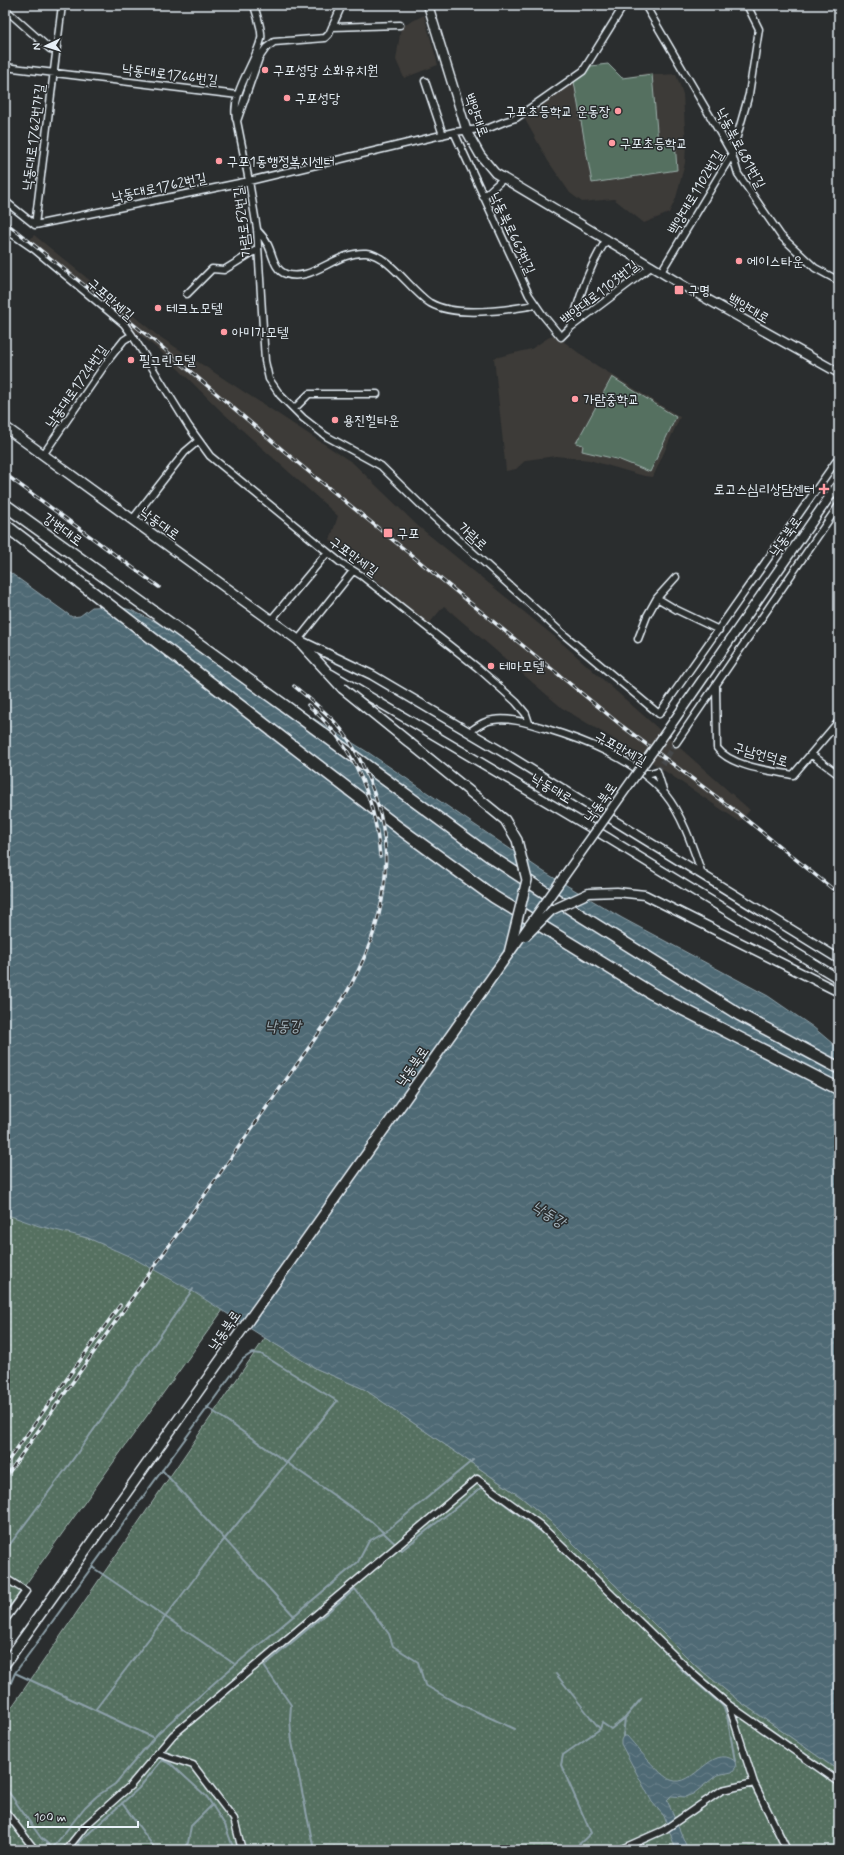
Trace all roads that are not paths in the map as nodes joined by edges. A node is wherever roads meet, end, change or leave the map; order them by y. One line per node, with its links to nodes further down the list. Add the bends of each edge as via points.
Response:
1 (62, 5): 11 (street, 낙동대로1762번가길)
2 (254, 5): 15 (street, via 262,37)
3 (342, 5): 10 (street)
4 (428, 5): 18 (main road, 백양대로)
5 (624, 5): 18 (street, 낙동대로1762번길, via 583,71 516,118 489,128)
6 (645, 5): 20 (street, 낙동북로681번길)
7 (747, 5): 20 (street, 백양대로1102번길, via 759,29 749,94)
8 (5, 9): 11 (street, via 50,49)
9 (400, 25): 10 (street)
10 (332, 26): 16 (street, via 325,38 274,42 266,48 259,58)
11 (56, 50): 13 (street, 낙동대로1762번가길)
12 (5, 68): 13 (street, 낙동대로1766번길)
13 (53, 73): 15 (street, 낙동대로1766번길); 25 (street, 낙동대로1762번가길)
14 (426, 81): 19 (street)
15 (238, 94): 16 (street, 가람로52번길, via 235,108)
16 (237, 121): 22 (street, 가람로52번길)
17 (454, 132): 18 (street, 낙동대로1762번길); 19 (street, 낙동대로1762번길); 23 (street, 낙동북로663번길)
18 (467, 132): 21 (main road, 백양대로, via 480,155 495,173)
19 (442, 135): 22 (street, 낙동대로1762번길)
20 (732, 154): 31 (street, 백양대로1102번길); 32 (street, 낙동북로681번길, via 738,174 781,236 815,268)
21 (504, 178): 23 (street); 28 (main road, 백양대로)
22 (249, 181): 25 (street, 낙동대로1762번길); 27 (street, 가람로52번길)
23 (483, 197): 34 (street, 낙동북로663번길)
24 (5, 200): 25 (street)
25 (35, 225)
26 (5, 229): 36 (street, 구포만세길, via 104,306)
27 (257, 229): 29 (street, 가람로52번길); 34 (street, via 277,267 286,274 308,274 341,257 365,252 380,258 425,299 437,306 484,311)
28 (607, 239): 30 (main road, 백양대로); 35 (street, via 592,262)
29 (258, 249): 33 (street, via 224,270 212,269); 39 (street, 가람로52번길, via 265,362)
30 (652, 266): 31 (main road, 백양대로); 35 (street, 백양대로1103번길)
31 (661, 272): 38 (main road, 백양대로)
32 (839, 281)
33 (187, 294)
34 (535, 305): 37 (street, 낙동북로663번길)
35 (571, 327): 37 (street, 백양대로1103번길)
36 (132, 335): 43 (street, 구포만세길); 44 (street, 낙동대로1724번길, via 124,340 109,359)
37 (562, 337)
38 (839, 373)
39 (269, 379): 41 (street, 가람로)
40 (376, 394): 41 (street, via 309,394)
41 (294, 409): 56 (street, 가람로, via 326,436 381,466 562,633 659,714)
42 (5, 427): 44 (main road, 낙동대로)
43 (198, 441): 49 (street, via 185,452); 51 (street, 구포만세길, via 217,462)
44 (43, 455): 49 (main road, 낙동대로)
45 (839, 457): 56 (street)
46 (839, 482): 69 (main road, 낙동북로, bridge, via 658,745)
47 (5, 505): 73 (highway, 강변대로, bridge, via 491,857 580,916 740,1015)
48 (839, 505): 59 (street)
49 (132, 520): 55 (main road, 낙동대로)
50 (5, 525): 74 (highway, bridge, via 399,828 494,897 651,993)
51 (327, 553): 52 (street, 구포만세길); 55 (street)
52 (353, 571): 58 (street); 61 (street, 구포만세길, via 478,668 516,702 526,714)
53 (676, 577): 54 (street)
54 (657, 598): 56 (street); 57 (street)
55 (271, 620): 58 (main road, 낙동대로)
56 (719, 630)
57 (638, 639)
58 (298, 640): 62 (main road, 낙동대로, via 372,675); 69 (main road, bridge, via 342,688 504,820 517,840 527,880); 71 (main road, 낙동대로, via 330,673)
59 (716, 686): 63 (street); 64 (street, 구남언덕로, via 717,748 721,753 736,762 793,775)
60 (839, 721): 64 (street, 구남언덕로)
61 (529, 723): 62 (street, via 494,720 484,722); 65 (street, 구포만세길, via 614,755)
62 (469, 732): 68 (main road, 낙동대로)
63 (676, 743)
64 (812, 754): 66 (street)
65 (642, 773): 67 (street, 구포만세길); 67 (street, via 657,771)
66 (839, 775)
67 (665, 795): 68 (street, 구포만세길, via 689,836)
68 (702, 874): 70 (main road, 낙동대로)
69 (509, 953): 72 (main road, bridge, via 552,910 588,893 617,892 645,896); 77 (main road, 낙동북로)
70 (839, 959)
71 (839, 979)
72 (839, 992)
73 (839, 1068)
74 (839, 1089)
75 (5, 1578): 76 (street, via 26,1591)
76 (5, 1620)
77 (5, 1664)
78 (729, 1705): 79 (street, via 692,1674 540,1525 477,1479 172,1735); 80 (street); 81 (street)
79 (157, 1753): 84 (street, via 130,1786 86,1825); 85 (street, via 193,1765 234,1819)
80 (839, 1782)
81 (754, 1783): 86 (street, via 722,1790 664,1830); 87 (street)
82 (5, 1811): 83 (street)
83 (35, 1850)
84 (66, 1850)
85 (242, 1850)
86 (619, 1850)
87 (787, 1850)

